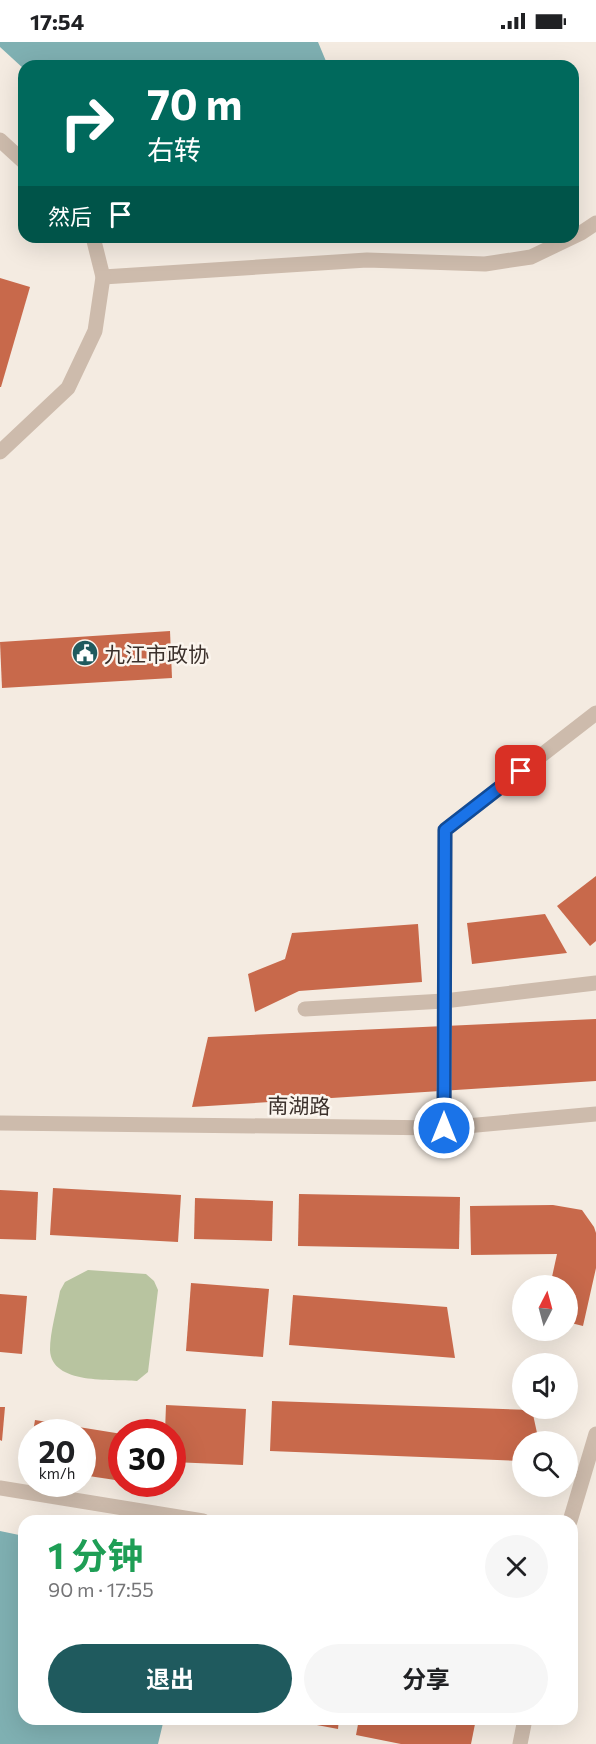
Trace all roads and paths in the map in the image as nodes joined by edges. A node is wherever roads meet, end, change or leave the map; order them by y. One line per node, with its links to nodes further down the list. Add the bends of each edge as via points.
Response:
1 (0, 140): 2 (street)
2 (18, 156)
3 (596, 223): 4 (street)
4 (579, 234)
5 (95, 243): 7 (street)
6 (560, 243): 7 (street, via 531,257 485,264 368,260)
7 (104, 277): 8 (street, via 95,331 68,388)
8 (0, 452)
9 (596, 713): 11 (street, via 445,830)
10 (596, 983): 11 (street)
11 (444, 1000): 12 (street); 15 (street)
12 (305, 1009)
13 (596, 1114): 15 (street, 南湖路)
14 (0, 1123): 15 (street, 南湖路)
15 (444, 1128)
16 (596, 1434): 19 (street)
17 (0, 1488): 18 (street)
18 (166, 1515)
19 (572, 1515)
20 (524, 1725): 21 (street)
21 (520, 1744)

